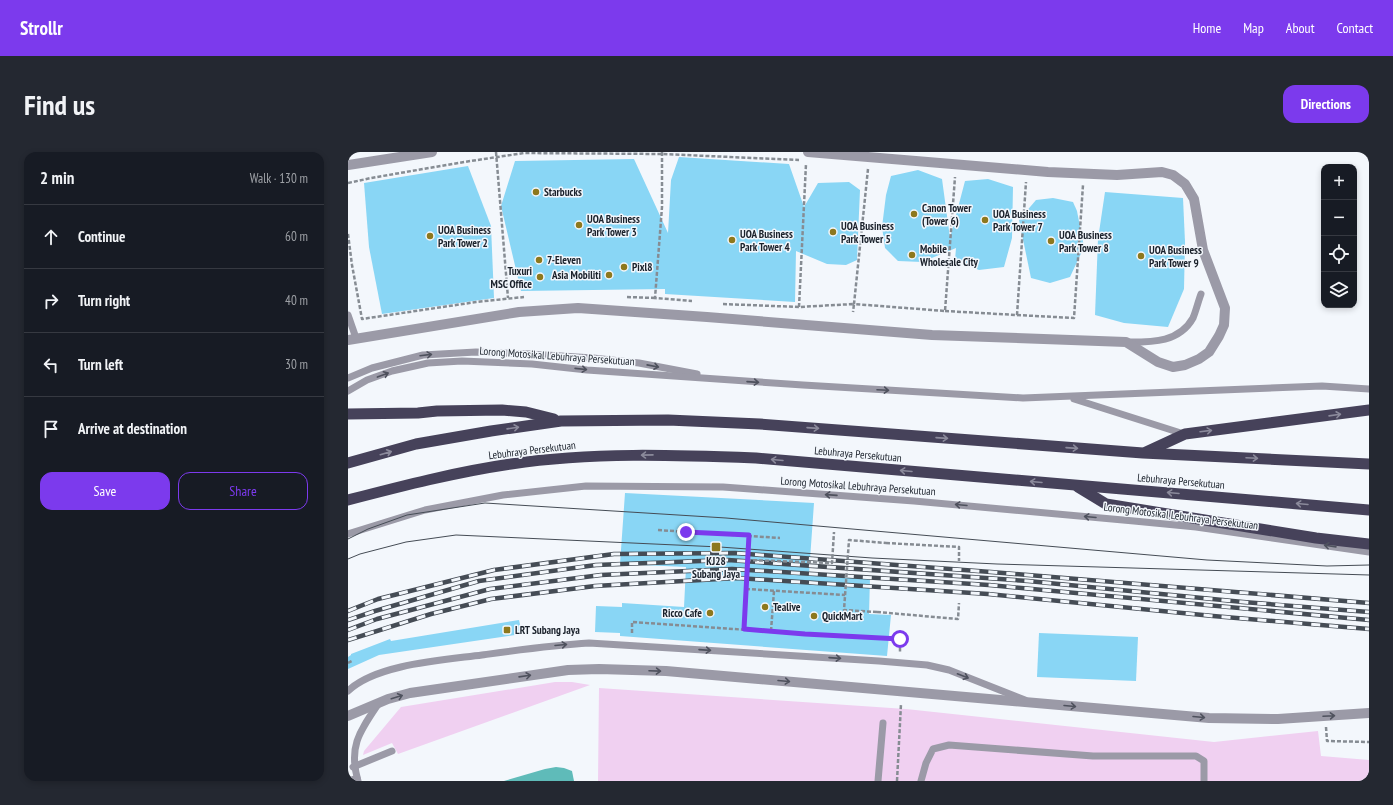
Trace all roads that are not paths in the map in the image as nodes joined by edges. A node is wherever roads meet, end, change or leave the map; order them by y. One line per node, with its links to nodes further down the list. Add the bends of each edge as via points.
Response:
1 (432, 152): 3 (street)
2 (807, 156): 7 (street, via 869,156 1084,174 1162,172 1173,175 1185,184 1194,199 1203,250 1225,308 1224,325 1209,352 1199,359 1173,367 1158,362)
3 (348, 165)
4 (1201, 294): 7 (lane, via 1193,318 1184,329 1170,338 1157,342)
5 (348, 315): 6 (lane)
6 (352, 339): 7 (street, via 519,312 578,308 932,335)
7 (1126, 342)
8 (348, 378): 9 (lane, one-way to 9, via 372,368 423,355 476,352 538,354 639,363)
9 (731, 380): 11 (lane, Lorong Motosikal Lebuhraya Persekutuan, one-way to 9, via 367,380 392,371 428,363 462,361); 12 (lane, Lorong Motosikal Lebuhraya Persekutuan, one-way to 12, via 1023,398)
10 (1369, 389): 12 (lane, Lorong Motosikal Lebuhraya Persekutuan, via 1322,386)
11 (348, 391)
12 (1068, 397): 16 (lane)
13 (1369, 410): 16 (highway, one-way to 13)
14 (348, 414): 15 (highway, via 502,410 526,412)
15 (561, 421): 17 (highway, Lebuhraya Persekutuan, one-way to 17, via 668,420 760,424); 18 (highway, Lebuhraya Persekutuan, one-way to 15, via 416,444)
16 (1185, 434): 17 (highway)
17 (1143, 453): 19 (highway, Lebuhraya Persekutuan, one-way to 19)
18 (348, 463)
19 (1369, 464)
20 (1075, 485): 21 (highway, Lebuhraya Persekutuan, one-way to 21, via 756,458 664,455 573,457 510,464 428,479); 22 (highway, Lebuhraya Persekutuan, one-way to 20); 24 (highway, via 1106,504 1316,538)
21 (348, 500)
22 (1369, 510)
23 (348, 534): 25 (lane, Lorong Motosikal Lebuhraya Persekutuan, one-way to 23, via 1134,520 723,487 586,486 503,495 425,510)
24 (1369, 544)
25 (1369, 552)
26 (348, 691): 27 (lane, one-way to 27, via 376,675 409,665 560,644 589,643 927,665 949,670)
27 (1031, 702): 28 (street, one-way to 27, via 410,693 568,670 599,669 666,671); 29 (street, one-way to 29, via 1209,718 1278,719)
28 (379, 703): 30 (street); 33 (lane, via 353,745)
29 (1369, 713)
30 (348, 716)
31 (883, 723): 36 (lane)
32 (392, 751): 33 (lane)
33 (353, 767): 34 (lane)
34 (358, 780): 35 (lane)
35 (349, 781)
36 (878, 781)
37 (921, 781): 38 (lane, via 933,749 949,745 1093,756 1196,756 1204,761)
38 (1204, 781)

